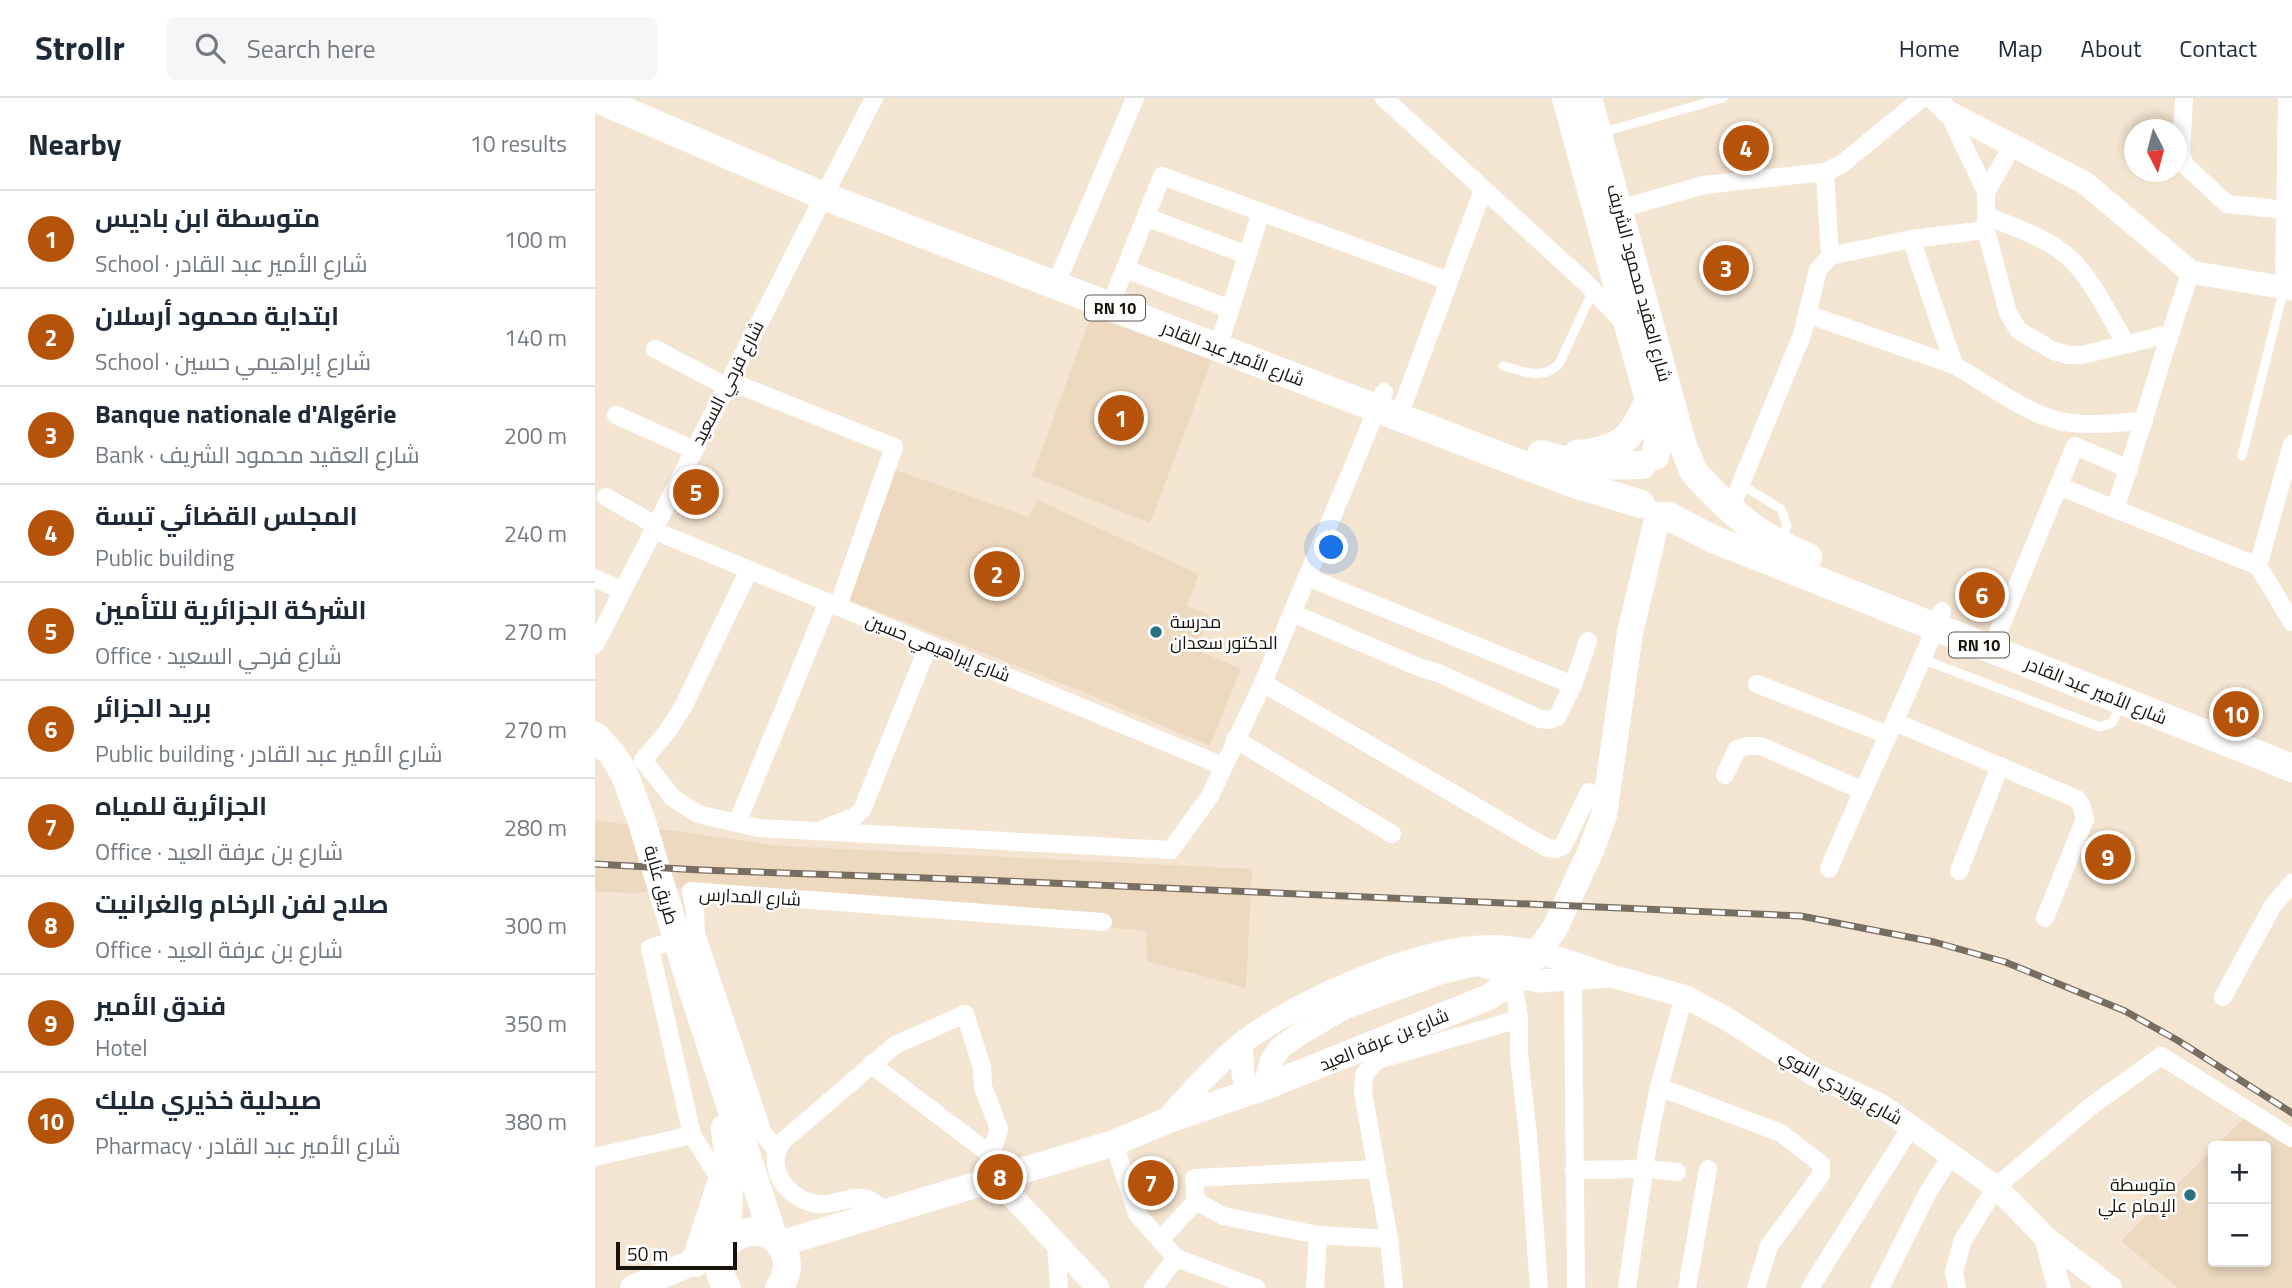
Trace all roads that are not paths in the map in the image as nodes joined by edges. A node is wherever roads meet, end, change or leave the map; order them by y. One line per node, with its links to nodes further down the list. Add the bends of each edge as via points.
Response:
1 (595, 98): 16 (main road, شارع الأمير عبد القادر / RN 10)
2 (639, 98): 16 (main road, شارع الأمير عبد القادر / RN 10, via 708,126)
3 (874, 98): 16 (street, شارع فرحي السعيد)
4 (1135, 98): 27 (street)
5 (1384, 98): 17 (street)
6 (1566, 98): 35 (main road, شارع العقيد محمود الشريف)
7 (1588, 98): 13 (main road, شارع العقيد محمود الشريف)
8 (1723, 98): 13 (lane)
9 (1922, 98): 15 (street, via 1842,164)
10 (2184, 98): 19 (street, via 2181,154 2185,165 2227,204)
11 (2287, 98): 19 (street)
12 (1941, 105): 14 (street); 18 (street)
13 (1598, 134): 20 (main road, شارع العقيد محمود الشريف)
14 (2013, 145): 18 (street); 28 (street, via 2085,183)
15 (1825, 172): 20 (street, via 1704,185); 26 (street)
16 (829, 189): 27 (main road, شارع الأمير عبد القادر / RN 10); 41 (street, شارع فرحي السعيد); 43 (main road, شارع الأمير عبد القادر / RN 10)
17 (1483, 190): 30 (street); 32 (street)
18 (1986, 192): 23 (street)
19 (2287, 200): 31 (street)
20 (1619, 209): 54 (main road, شارع العقيد محمود الشريف)
21 (1261, 212): 22 (street, via 1162,176); 25 (street); 30 (street)
22 (1146, 217): 25 (street); 29 (street)
23 (1986, 223): 24 (street); 37 (street, via 2041,239 2065,254 2084,274); 37 (street, via 2008,313 2019,331 2068,355)
24 (1911, 239): 26 (street); 39 (street)
25 (1247, 255): 34 (street)
26 (1830, 256): 33 (street, via 1818,270)
27 (1062, 270): 29 (main road, شارع الأمير عبد القادر / RN 10)
28 (2191, 272): 31 (street); 36 (street)
29 (1120, 280): 34 (main road, شارع الأمير عبد القادر / RN 10)
30 (1449, 281): 43 (street)
31 (2288, 288): 51 (lane)
32 (1593, 291): 35 (street); 40 (lane, via 1551,372 1541,376)
33 (1807, 314): 39 (street); 55 (street)
34 (1226, 320): 43 (main road, شارع الأمير عبد القادر / RN 10)
35 (1632, 331): 42 (main road, شارع العقيد محمود الشريف)
36 (2169, 334): 37 (street); 45 (street)
37 (2126, 344)
38 (655, 349): 41 (street)
39 (1954, 365): 46 (street, via 2037,412)
40 (1503, 366)
41 (728, 383): 49 (street, شارع فرحي السعيد); 68 (street, via 894,447)
42 (1649, 399): 50 (main road, via 1634,430 1619,444 1600,451); 52 (main road, شارع العقيد محمود الشريف, via 1658,441)
43 (1391, 405): 50 (main road, شارع الأمير عبد القادر / RN 10); 60 (main road, شارع الأمير عبد القادر / RN 10, via 1571,483); 65 (street)
44 (616, 415): 49 (street)
45 (2144, 421): 46 (street); 53 (street)
46 (2083, 424): 48 (street)
47 (2292, 444): 63 (street)
48 (2075, 446): 53 (street); 56 (street)
49 (694, 450): 61 (street, شارع فرحي السعيد)
50 (1545, 456): 52 (main road, شارع الأمير عبد القادر / RN 10, via 1586,466)
51 (2242, 456)
52 (1649, 460): 54 (main road, via 1670,453); 60 (main road, via 1635,484)
53 (2129, 469): 58 (street)
54 (1693, 470): 59 (main road, شارع الأمير عبد القادر / RN 10); 60 (main road, via 1698,481 1694,501 1678,514)
55 (1741, 484): 59 (street); 62 (lane, via 1781,509 1787,525)
56 (2059, 486): 58 (street); 72 (street)
57 (606, 497): 61 (street, شارع إبراهيمي حسين)
58 (2115, 509): 63 (street)
59 (1730, 510): 62 (main road, شارع الأمير عبد القادر / RN 10)
60 (1656, 512): 70 (main road, شارع الأمير عبد القادر / RN 10, via 1713,539); 111 (main road, شارع بن عرفة العيد, via 1630,633 1604,815 1555,928 1513,981 1489,998)
61 (654, 527): 64 (street, شارع إبراهيمي حسين); 67 (street, شارع فرحي السعيد)
62 (1779, 546): 70 (main road, شارع الأمير عبد القادر / RN 10)
63 (2258, 566): 71 (street)
64 (749, 569): 68 (street, شارع إبراهيمي حسين); 91 (street, via 683,707 643,760 673,798 698,814)
65 (1307, 577): 69 (street); 79 (street)
66 (595, 578): 67 (street)
67 (622, 591): 75 (street, شارع فرحي السعيد)
68 (833, 604): 74 (street, شارع إبراهيمي حسين); 91 (street)
69 (1292, 613): 77 (street); 79 (street, via 1540,719 1557,717)
70 (1939, 620): 72 (main road, شارع الأمير عبد القادر / RN 10); 76 (street); 80 (main road, شارع الأمير عبد القادر / RN 10)
71 (2292, 622)
72 (1997, 635): 84 (main road, شارع الأمير عبد القادر / RN 10)
73 (1588, 641): 79 (street)
74 (929, 644): 85 (street, شارع إبراهيمي حسين); 92 (street, via 862,810)
75 (595, 645)
76 (1922, 659): 80 (lane, via 2100,727 2112,723); 81 (street)
77 (1263, 683): 82 (street); 90 (street, via 1547,848 1563,846)
78 (1757, 684): 81 (street)
79 (1573, 685)
80 (2123, 702): 87 (main road, شارع الأمير عبد القادر / RN 10)
81 (1892, 729): 86 (street); 89 (street)
82 (1235, 739): 85 (street); 93 (street)
83 (604, 745): 107 (main road, طريق عنابة, via 624,773 641,819)
84 (2292, 750)
85 (1223, 766): 92 (street, via 1210,796 1171,850)
86 (2000, 766): 95 (street); 97 (street, via 2077,799 2082,807 2085,819)
87 (2292, 768)
88 (1725, 775): 89 (street, via 1737,749 1761,746)
89 (1861, 790): 94 (street)
90 (1589, 792)
91 (737, 823): 92 (street)
92 (817, 831)
93 (1392, 834)
94 (1829, 869)
95 (1959, 871)
96 (2292, 883): 105 (street, via 2272,907)
97 (2045, 918)
98 (1103, 922): 99 (street, شارع المدارس, via 691,891)
99 (695, 934): 114 (street, via 650,948); 117 (street, via 763,1133)
100 (1501, 946): 101 (street); 102 (street, شارع بوزيدي النوي, via 1542,953); 108 (street, شارع بوزيدي النوي, via 1451,950 1367,976)
101 (1512, 974): 103 (street, شارع بوزيدي النوي, via 1541,981); 106 (street); 111 (street, شارع بوزيدي النوي, via 1478,964 1463,966 1344,1008 1280,1048)
102 (1611, 975): 103 (street, شارع بوزيدي النوي); 104 (street, شارع بوزيدي النوي)
103 (1573, 980): 125 (street)
104 (1684, 996): 110 (street); 113 (street, شارع بوزيدي النوي, via 1812,1074 1880,1105)
105 (2223, 998)
106 (1519, 1019): 122 (street, via 1377,1060 1364,1075 1363,1091); 149 (street)
107 (710, 1042): 118 (main road, طريق عنابة); 135 (main road, طريق عنابة)
108 (1241, 1044): 111 (street, via 1243,1074); 112 (street, شارع بوزيدي النوي)
109 (871, 1064): 117 (street); 121 (street); 121 (street, via 895,1045 965,1014 999,1129)
110 (1659, 1087): 123 (street); 153 (street, via 1781,1133 1821,1164 1821,1175 1769,1246)
111 (1257, 1090): 112 (main road, شارع بن عرفة العيد)
112 (1166, 1121): 116 (main road, شارع بن عرفة العيد)
113 (1911, 1127): 119 (street, شارع بوزيدي النوي); 154 (street)
114 (692, 1135): 120 (street); 127 (street)
115 (2292, 1138): 128 (street, via 2161,1056 2090,1107)
116 (1114, 1143): 121 (main road, شارع بن عرفة العيد); 134 (street, via 1137,1214)
117 (776, 1150): 130 (street, via 776,1172 806,1200 817,1204 862,1198 877,1204)
118 (729, 1153): 127 (main road); 137 (main road, طريق عنابة)
119 (1952, 1154): 128 (street, شارع بوزيدي النوي); 155 (street)
120 (595, 1157)
121 (994, 1167): 130 (main road, شارع بن عرفة العيد); 136 (street)
122 (1377, 1168): 129 (street, via 1195,1178); 132 (street)
123 (1644, 1169): 125 (street); 126 (street); 151 (street)
124 (1708, 1169): 152 (street)
125 (1574, 1170): 150 (street)
126 (1677, 1171)
127 (721, 1181): 139 (main road)
128 (1996, 1187): 133 (street, شارع بوزيدي النوي); 156 (street, via 1963,1240 1954,1272)
129 (1196, 1201): 131 (street, via 1223,1216); 134 (street)
130 (883, 1213): 135 (main road, شارع بن عرفة العيد)
131 (1318, 1236): 132 (street); 147 (street)
132 (1389, 1238): 148 (street)
133 (2046, 1238): 157 (street); 158 (street, شارع بوزيدي النوي)
134 (1161, 1239): 138 (street)
135 (777, 1242): 137 (main road, via 749,1232); 140 (main road, طريق عنابة, via 786,1258)
136 (1056, 1243): 143 (street); 144 (street)
137 (725, 1246): 139 (main road); 142 (main road, طريق عنابة, via 719,1269)
138 (1176, 1258): 145 (street); 146 (street)
139 (695, 1263): 141 (main road)
140 (786, 1283)
141 (633, 1288)
142 (727, 1288)
143 (1059, 1288)
144 (1098, 1288)
145 (1153, 1288)
146 (1256, 1288)
147 (1315, 1288)
148 (1394, 1288)
149 (1539, 1288)
150 (1576, 1288)
151 (1627, 1288)
152 (1687, 1288)
153 (1756, 1288)
154 (1810, 1288)
155 (1880, 1288)
156 (1957, 1288)
157 (2059, 1288)
158 (2111, 1288)

